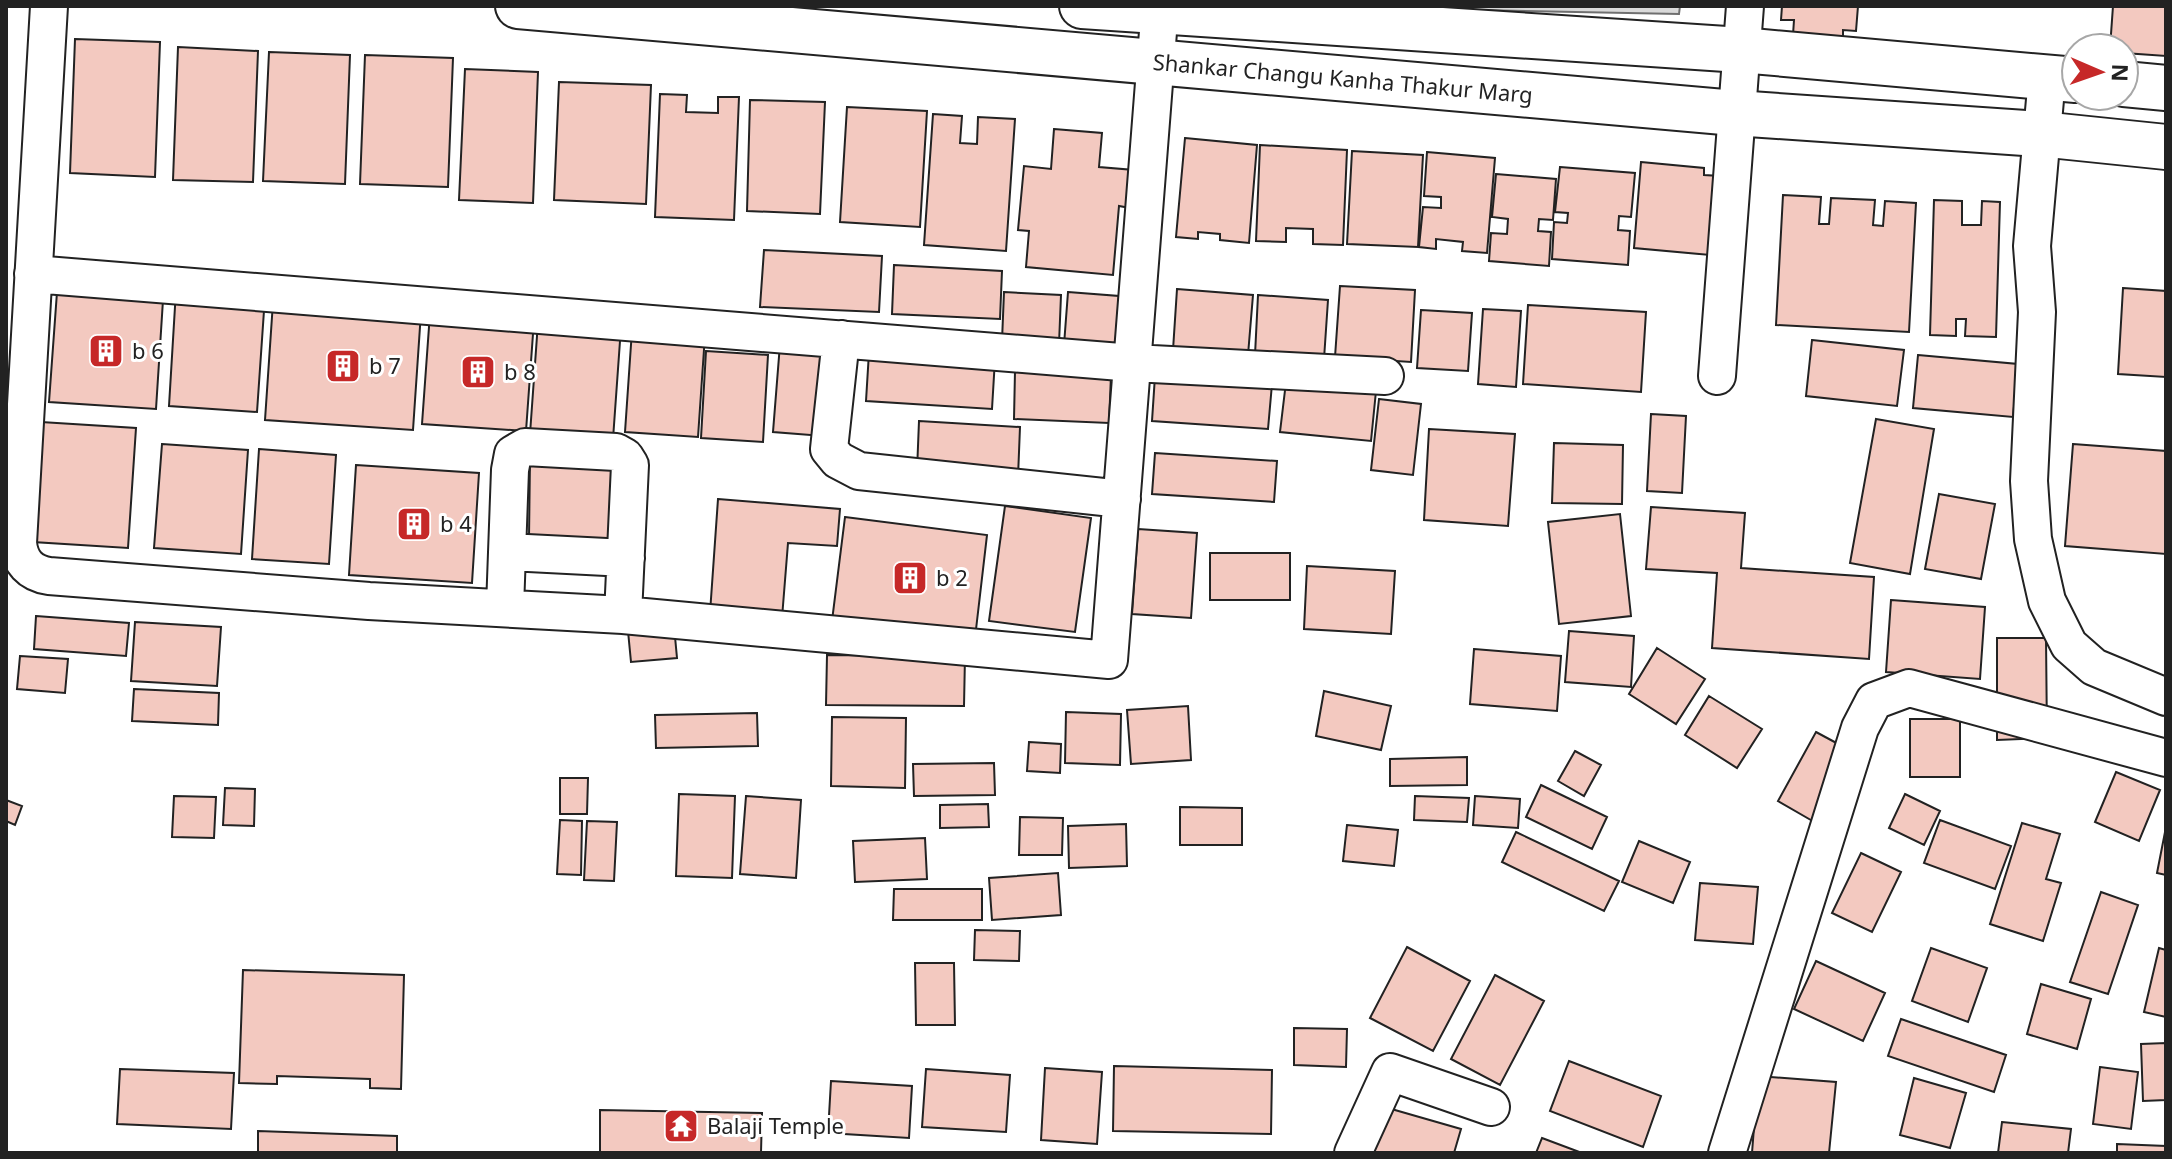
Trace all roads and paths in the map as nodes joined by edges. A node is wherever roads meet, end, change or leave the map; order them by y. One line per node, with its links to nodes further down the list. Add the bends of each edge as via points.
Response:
1 (49, 6): 15 (street)
2 (518, 6): 7 (street, Shankar Changu Kanha Thakur Marg)
3 (1082, 6): 5 (street)
4 (1745, 6): 6 (street)
5 (1160, 9): 6 (street); 7 (street)
6 (1741, 50): 8 (street); 12 (street)
7 (1155, 63): 12 (street, Shankar Changu Kanha Thakur Marg); 17 (street)
8 (2060, 78)
9 (2060, 83): 13 (street)
10 (2140, 86): 11 (street)
11 (2166, 88)
12 (1735, 113): 13 (street, Shankar Changu Kanha Thakur Marg); 19 (street)
13 (2040, 134): 14 (street, Shankar Changu Kanha Thakur Marg); 25 (street, via 2032,246 2037,312 2029,481 2033,539 2047,601 2069,645 2094,667)
14 (2166, 147)
15 (33, 274): 16 (street); 23 (street, via 18,543 30,570 64,577)
16 (841, 339): 17 (street); 20 (street, via 829,449 838,460 859,471)
17 (1133, 363): 18 (street); 20 (street)
18 (1385, 376)
19 (1717, 376)
20 (1122, 499): 24 (street, via 1109,660)
21 (507, 552): 22 (street); 22 (street, via 510,470 513,454 525,447 616,452 625,457 630,465); 23 (street)
22 (626, 558): 24 (street)
23 (505, 608): 24 (street)
24 (623, 615)
25 (2166, 697)
26 (2166, 758): 29 (street, via 1909,688 1874,701 1860,728)
27 (1491, 1107): 28 (street, via 1390,1072)
28 (1353, 1153)
29 (1727, 1153)

